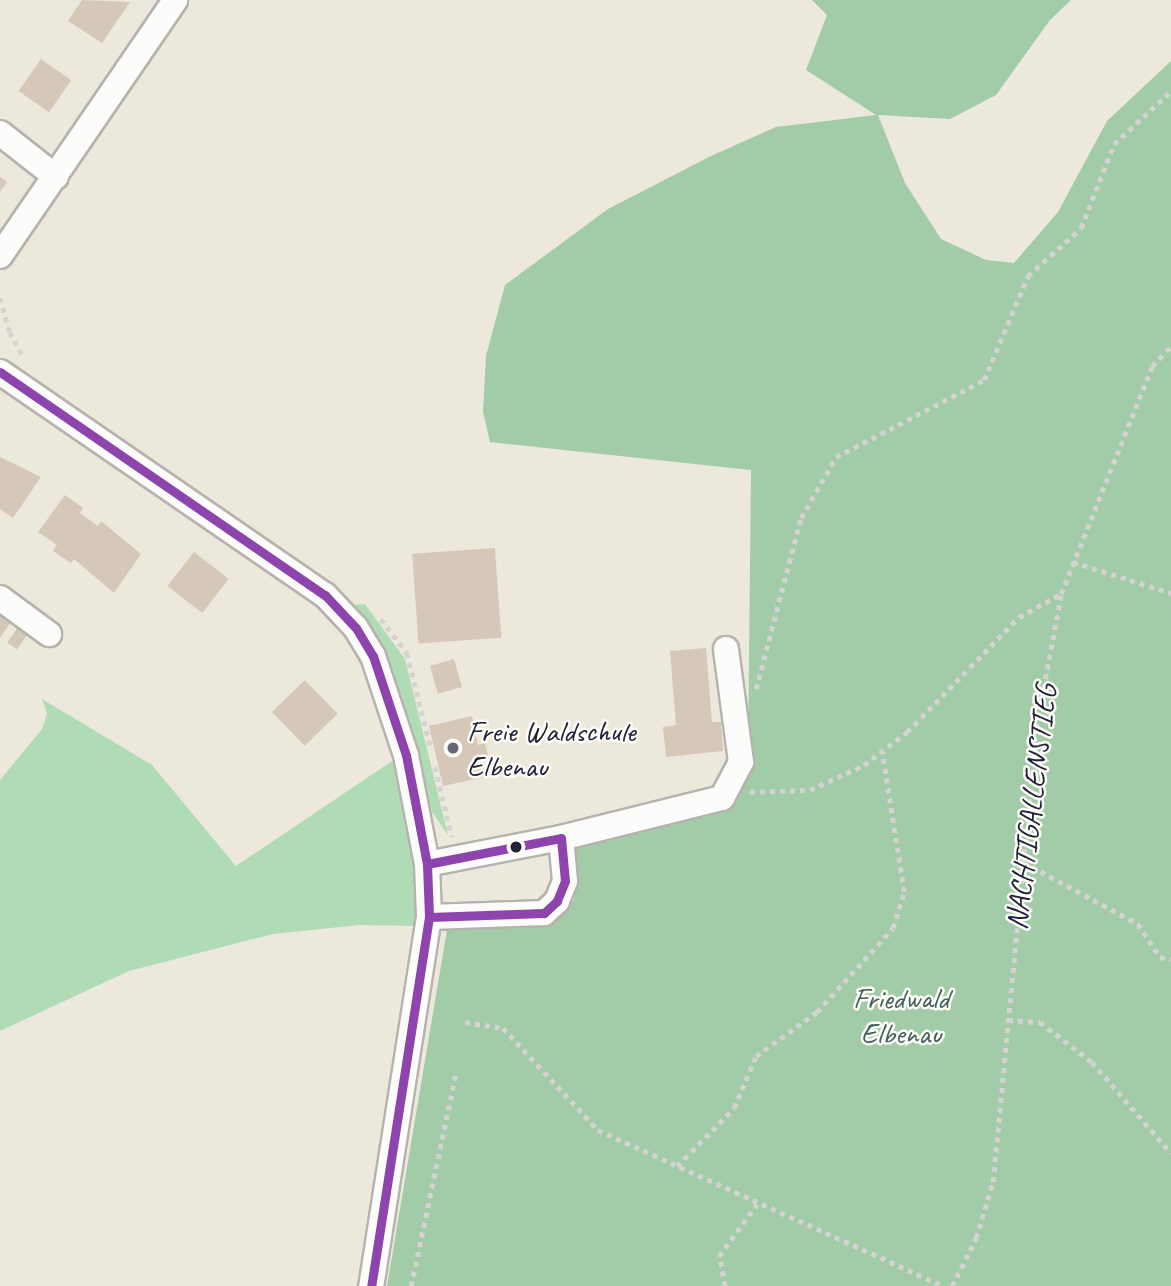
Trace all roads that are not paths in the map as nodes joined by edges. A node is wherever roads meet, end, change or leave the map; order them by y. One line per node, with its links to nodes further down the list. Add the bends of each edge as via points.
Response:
1 (176, 0): 3 (street)
2 (0, 133): 3 (street)
3 (56, 177): 4 (street)
4 (0, 256)
5 (0, 372): 10 (street, via 325,595 356,628 373,656 389,700)
6 (0, 598): 7 (street)
7 (49, 634)
8 (726, 649): 9 (street, via 741,762 722,798)
9 (561, 838): 10 (street); 11 (street, via 565,881 544,913)
10 (428, 864): 11 (street)
11 (429, 917): 12 (street)
12 (370, 1286)

